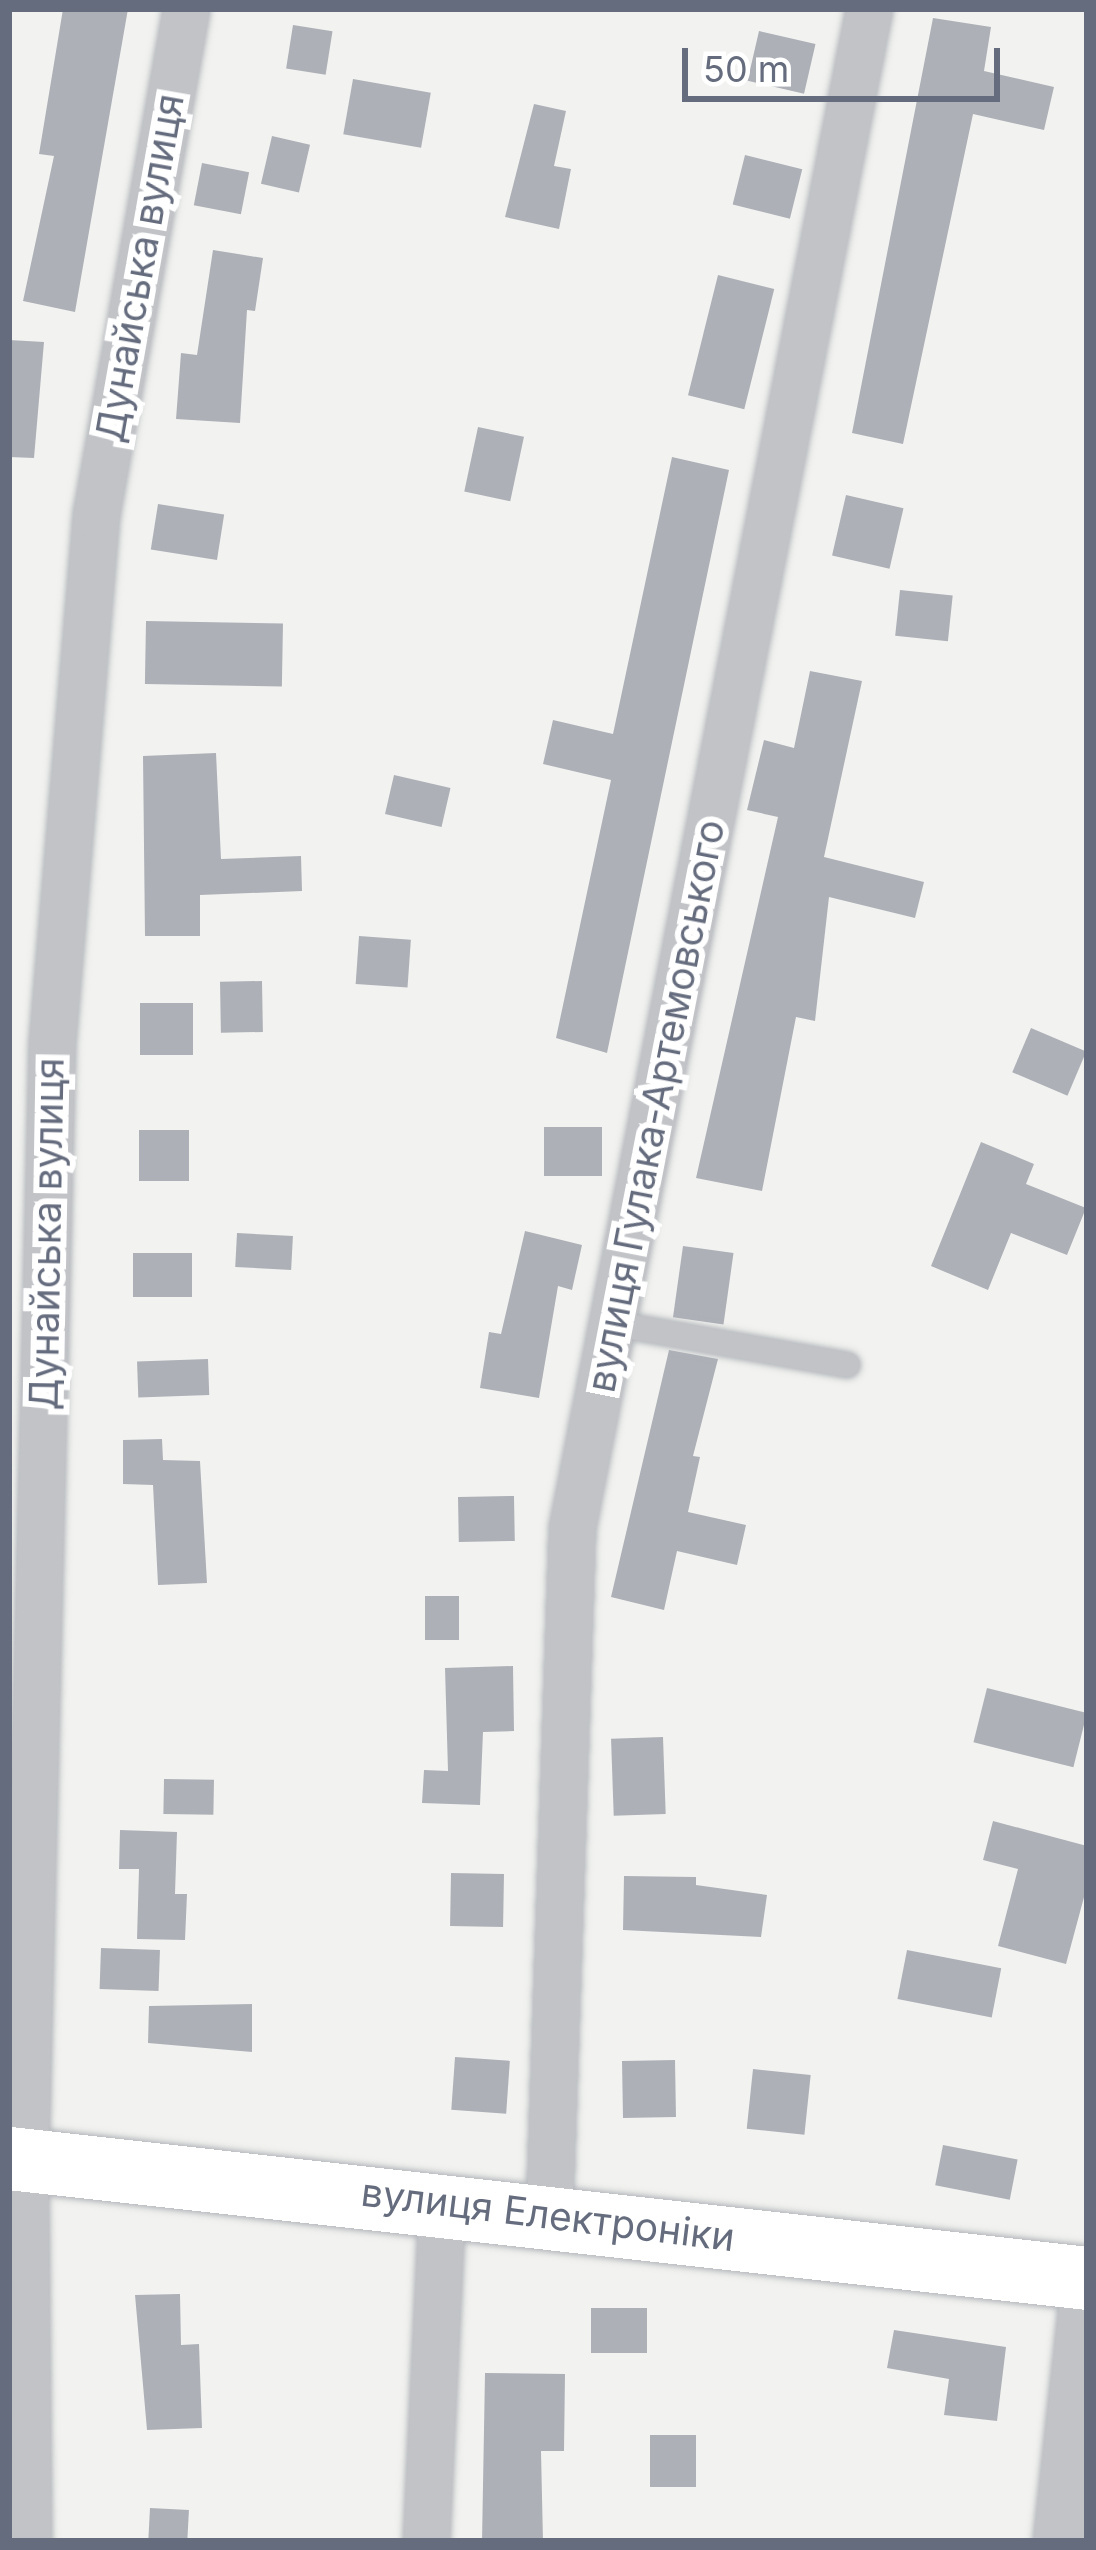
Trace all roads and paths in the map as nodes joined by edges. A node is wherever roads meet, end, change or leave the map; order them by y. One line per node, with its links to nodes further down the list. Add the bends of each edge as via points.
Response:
1 (186, 9): 5 (street, Дунайська вулиця, via 96,514 52,1043)
2 (869, 9): 3 (street, вулиця Гулака-Артемовського)
3 (615, 1324): 4 (lane); 7 (street, вулиця Гулака-Артемовського, via 572,1528)
4 (848, 1365)
5 (17, 2159): 6 (main road, вулиця Електроніки); 10 (street, Дунайська вулиця)
6 (442, 2202): 7 (main road, вулиця Електроніки); 11 (street)
7 (549, 2216): 8 (main road, вулиця Електроніки)
8 (1087, 2278)
9 (1087, 2311): 12 (street)
10 (28, 2541)
11 (426, 2541)
12 (1062, 2541)

